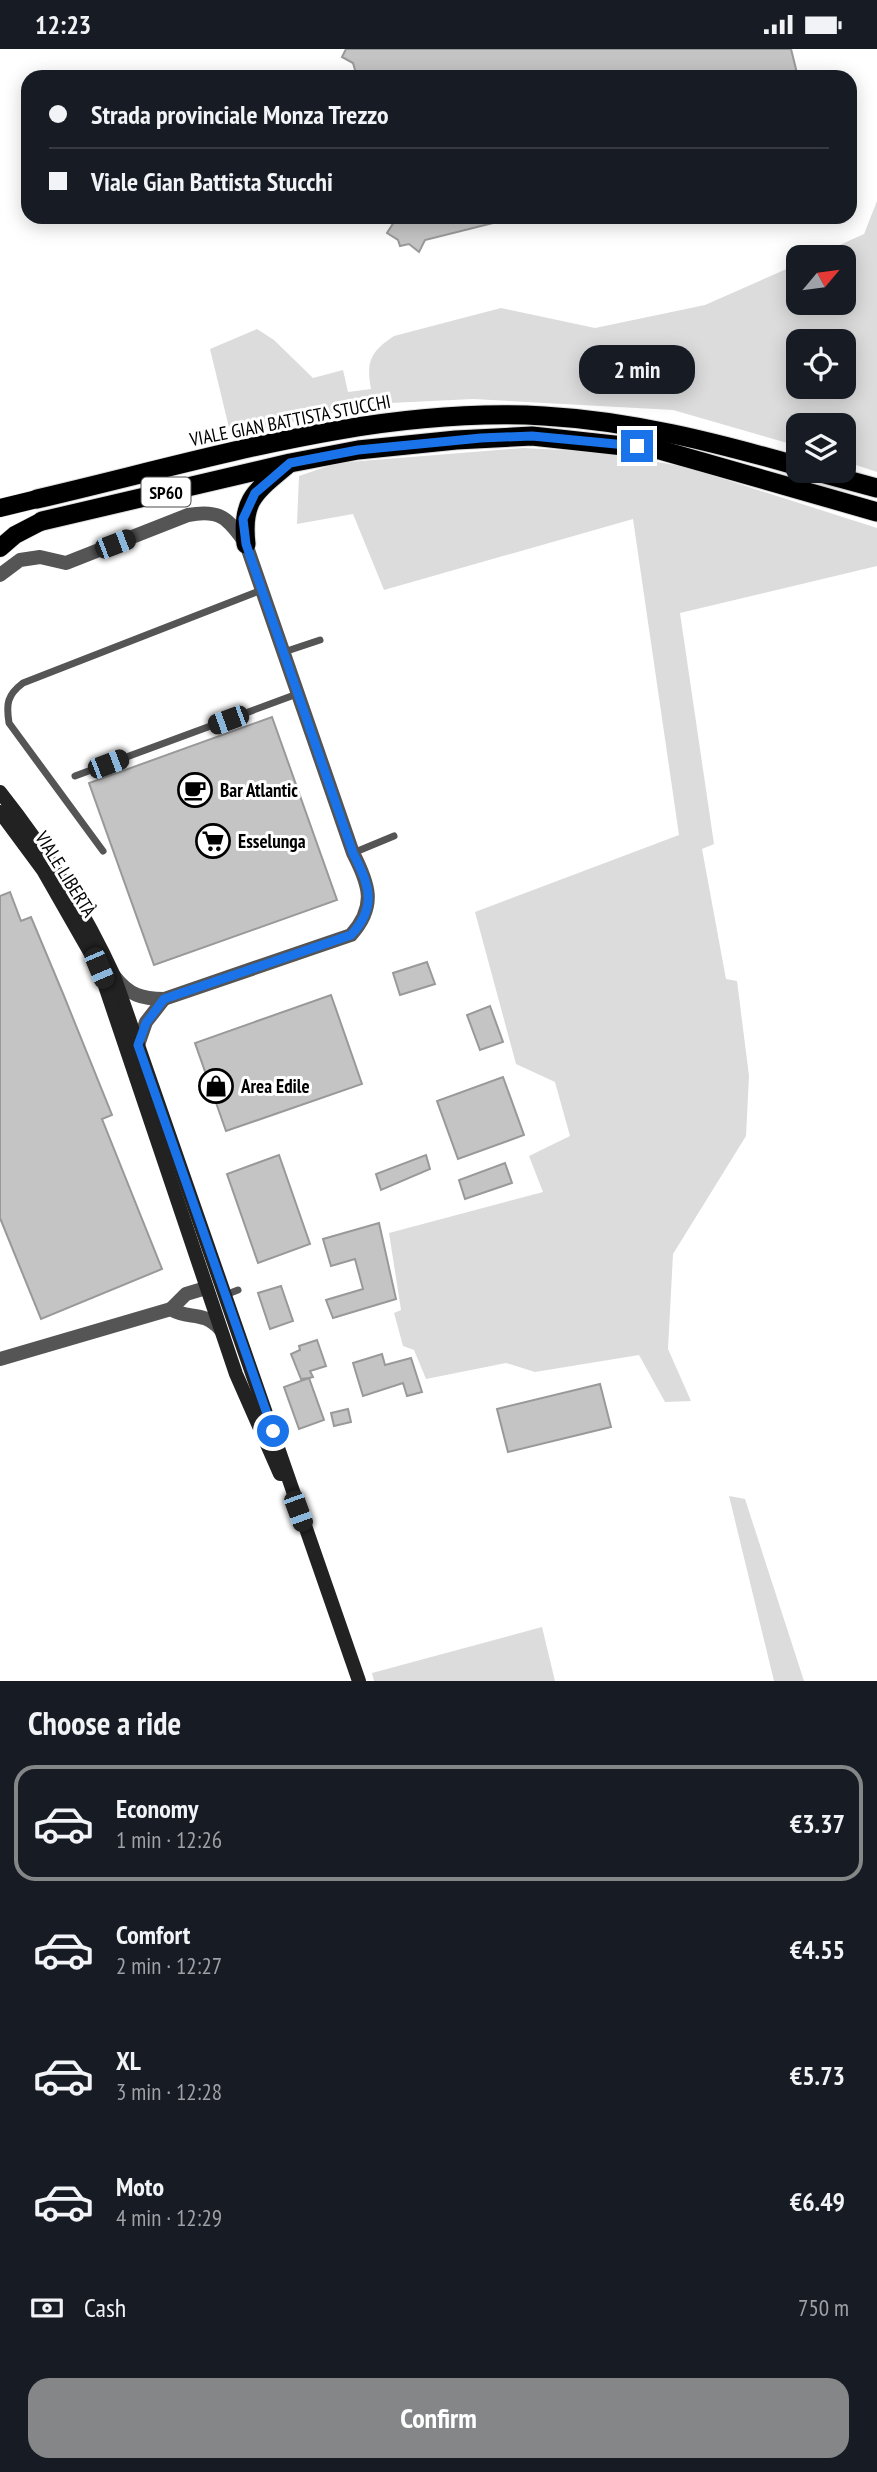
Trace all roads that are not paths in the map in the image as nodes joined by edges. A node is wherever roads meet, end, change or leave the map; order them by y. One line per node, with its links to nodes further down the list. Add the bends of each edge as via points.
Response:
1 (786, 462): 5 (highway, VIALE GIAN BATTISTA STUCCHI / SP60, via 664,431 603,422 544,416 438,417 350,428)
2 (290, 463): 7 (highway, SP60, via 358,450 456,440 532,436 591,440 660,450); 8 (highway, SP60); 9 (highway, via 255,493 243,519)
3 (856, 482): 4 (highway)
4 (877, 488)
5 (37, 499): 6 (main road, VIALE GIAN BATTISTA STUCCHI / SP60)
6 (0, 508)
7 (877, 512)
8 (42, 521): 10 (main road, SP60)
9 (246, 544): 11 (street, via 219,514 206,512 66,563 40,557 20,560); 12 (street)
10 (0, 548)
11 (0, 575)
12 (262, 590): 14 (street); 20 (lane, via 12,691 6,705 9,723)
13 (320, 640): 14 (lane)
14 (284, 652): 15 (street)
15 (298, 694): 16 (lane); 21 (street)
16 (75, 776)
17 (0, 792): 22 (main road, VIALE LIBERTÀ, via 69,891)
18 (0, 812): 25 (main road, VIALE LIBERTÀ, via 43,870 99,968)
19 (394, 836): 21 (lane)
20 (103, 851)
21 (353, 853): 23 (street, via 369,888 367,911 351,935)
22 (114, 976): 23 (street, via 131,994); 24 (main road, VIALE LIBERTÀ)
23 (164, 999): 24 (street, via 146,1023)
24 (138, 1045): 29 (main road, VIALE LIBERTÀ, via 232,1293 240,1335)
25 (206, 1288): 26 (street, via 186,1294); 27 (main road, VIALE LIBERTÀ)
26 (172, 1309): 27 (street, via 208,1318); 28 (street)
27 (220, 1329): 29 (main road, VIALE LIBERTÀ)
28 (0, 1359)
29 (298, 1511): 30 (main road)
30 (359, 1681)

